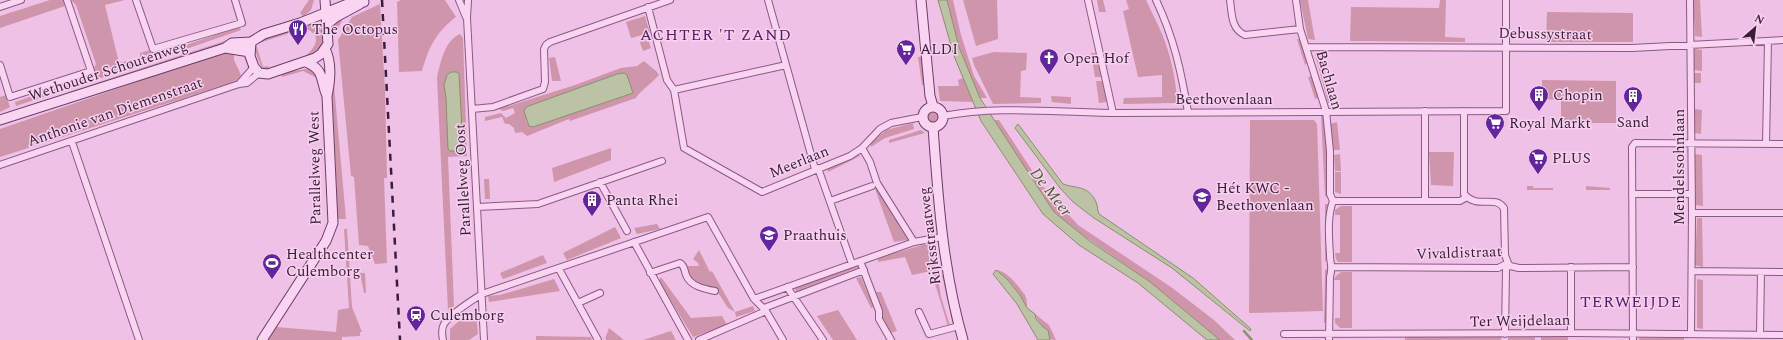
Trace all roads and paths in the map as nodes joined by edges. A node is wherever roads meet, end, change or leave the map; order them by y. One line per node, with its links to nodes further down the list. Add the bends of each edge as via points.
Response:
1 (21, 0): 20 (street)
2 (67, 0): 35 (street, via 91,71 10,97)
3 (136, 0): 4 (street, via 153,49 242,23)
4 (234, 0)
5 (319, 0): 23 (street)
6 (326, 0): 19 (street); 22 (street, Parallelweg West)
7 (459, 0): 24 (street, Parallelweg Oost)
8 (468, 0): 24 (street, Parallelweg Oost)
9 (670, 0): 21 (street)
10 (768, 0): 36 (street)
11 (921, 0): 40 (street)
12 (1088, 0): 46 (street)
13 (1156, 0): 45 (street, via 1179,60)
14 (1230, 0): 26 (street, via 1234,24 1238,32 1245,36)
15 (1296, 0): 26 (street, Bachlaan)
16 (1506, 0): 30 (street)
17 (1690, 0): 29 (street, Mendelssohnlaan)
18 (366, 1): 19 (street, Wethouder Schoutenweg, via 355,1); 25 (street, via 336,17)
19 (340, 6): 22 (street, Wethouder Schoutenweg)
20 (0, 7)
21 (648, 7): 38 (street, via 667,80); 41 (street, via 546,45 543,89 492,107)
22 (325, 12): 23 (street, Wethouder Schoutenweg); 25 (street, Parallelweg West)
23 (315, 16): 25 (street); 31 (street, Wethouder Schoutenweg, via 264,34)
24 (467, 18): 41 (street, Parallelweg Oost)
25 (326, 26): 33 (street, Parallelweg West)
26 (1300, 29): 32 (street, Bachlaan)
27 (1783, 40): 28 (street, Debussystraat)
28 (1768, 41): 29 (street, Debussystraat); 53 (street)
29 (1691, 44): 30 (street, Debussystraat, via 1632,48); 52 (street, Mendelssohnlaan)
30 (1506, 46): 32 (street, Debussystraat); 44 (street, Beethovenlaan, via 1506,111)
31 (250, 47): 37 (street); 49 (street, Wethouder Schoutenweg, via 232,43 225,48)
32 (1306, 47): 42 (street, Bachlaan)
33 (326, 49): 34 (street); 39 (street, Parallelweg West, via 329,86)
34 (306, 62): 37 (street, via 268,74); 39 (street, Parallelweg West, via 319,71)
35 (0, 65)
36 (786, 65): 38 (street); 58 (street)
37 (256, 70): 51 (street, Anthonie van Diemenstraat, via 239,84)
38 (674, 90): 58 (street, Meerlaan, via 684,148 762,192)
39 (327, 96): 106 (street, Parallelweg West, via 333,223 326,241)
40 (933, 106): 47 (street, via 938,107); 48 (street, via 923,111)
41 (472, 109): 67 (street, Parallelweg Oost)
42 (1326, 111): 43 (street, Beethovenlaan); 45 (street, Beethovenlaan); 65 (street, Bachlaan, via 1330,151 1330,194)
43 (1425, 111): 44 (street, Beethovenlaan); 66 (street)
44 (1464, 111): 63 (street, via 1463,191)
45 (1188, 112): 46 (street, Beethovenlaan)
46 (1113, 113): 47 (street, Beethovenlaan, via 991,111)
47 (944, 116): 50 (street, via 940,124)
48 (922, 117): 50 (street, via 924,122); 55 (street, Meerlaan, via 891,123 880,129)
49 (0, 120)
50 (933, 128): 71 (street, Rijksstraatweg)
51 (72, 142): 57 (street, Anthonie van Diemenstraat); 105 (street)
52 (1691, 143): 53 (street); 61 (street, via 1635,143 1632,147); 62 (street, Mendelssohnlaan)
53 (1766, 144): 54 (street)
54 (1783, 144)
55 (862, 148): 58 (street, Meerlaan, via 850,156); 73 (street, via 877,183)
56 (662, 161): 59 (street)
57 (0, 165)
58 (817, 169): 64 (street)
59 (600, 182): 67 (street, via 538,204); 70 (street)
60 (872, 186): 64 (street)
61 (1632, 194): 62 (street); 79 (street)
62 (1692, 194): 68 (street, Mendelssohnlaan)
63 (1467, 197): 66 (street, via 1460,201); 75 (street, via 1475,202 1495,202 1504,208 1505,255)
64 (830, 201): 76 (street)
65 (1333, 201): 66 (street); 77 (street, Bachlaan, via 1330,210 1330,257)
66 (1425, 201)
67 (478, 207): 89 (street, Parallelweg Oost)
68 (1692, 213): 69 (street); 82 (street, Mendelssohnlaan)
69 (1783, 213)
70 (627, 230)
71 (942, 237): 73 (street); 95 (street, Rijksstraatweg, via 952,301)
72 (634, 242): 80 (street); 85 (street); 91 (street, via 708,216)
73 (914, 242): 74 (street)
74 (860, 261): 76 (street); 81 (street)
75 (1508, 263): 77 (street, Vivaldistraat, via 1498,268); 78 (street, Vivaldistraat, via 1519,268); 98 (street)
76 (852, 264): 86 (street)
77 (1333, 267): 102 (street, Bachlaan, via 1330,277)
78 (1571, 267): 79 (street, Vivaldistraat); 96 (street)
79 (1633, 267): 104 (street)
80 (559, 268): 89 (street); 92 (street)
81 (864, 270): 90 (street); 114 (street, via 879,311 879,319)
82 (1692, 271): 83 (street); 99 (street, Mendelssohnlaan)
83 (1761, 272): 84 (street); 100 (street)
84 (1783, 272)
85 (650, 273): 87 (street, via 680,263 694,283 704,289); 110 (street)
86 (787, 287): 90 (street); 91 (street)
87 (715, 291)
88 (600, 293): 92 (street)
89 (482, 294): 107 (street, via 444,324); 108 (street, Parallelweg Oost)
90 (794, 297): 93 (street); 113 (street)
91 (754, 299): 93 (street)
92 (578, 303): 109 (street)
93 (765, 310): 111 (street); 112 (street)
94 (919, 312): 95 (street, via 929,334)
95 (959, 326): 115 (street, Rijksstraatweg)
96 (1571, 333): 98 (street, Ter Weijdelaan); 104 (street, Ter Weijdelaan)
97 (1284, 334): 102 (street, Ter Weijdelaan)
98 (1505, 334): 103 (street, Ter Weijdelaan)
99 (1691, 334): 100 (street, Ter Weijdelaan); 104 (street, Ter Weijdelaan)
100 (1760, 334): 101 (street, Ter Weijdelaan)
101 (1783, 335)
102 (1329, 337): 103 (street, Ter Weijdelaan)
103 (1402, 337)
104 (1633, 337)
105 (140, 340)
106 (262, 340)
107 (443, 340)
108 (484, 340)
109 (598, 340)
110 (688, 340)
111 (699, 340)
112 (783, 340)
113 (823, 340)
114 (891, 340)
115 (964, 340)

